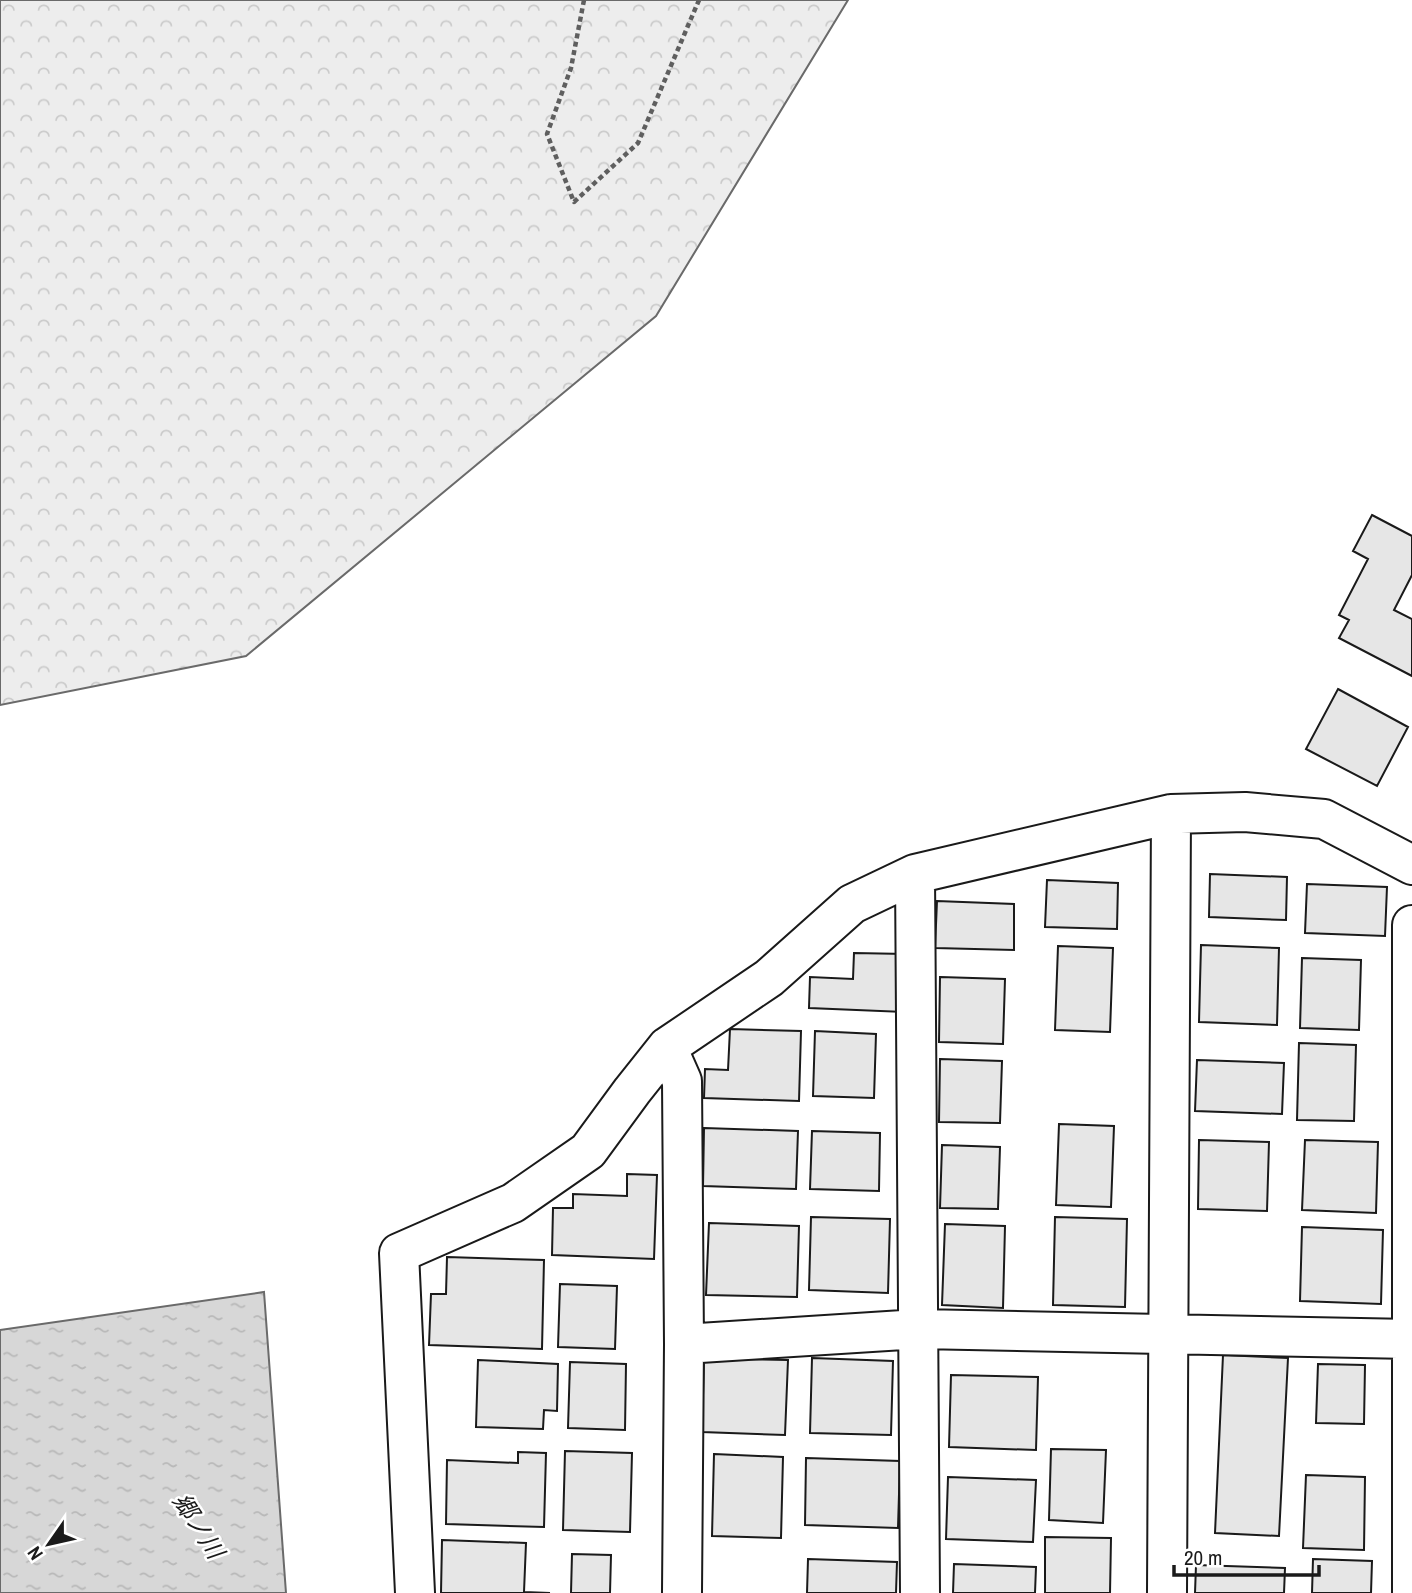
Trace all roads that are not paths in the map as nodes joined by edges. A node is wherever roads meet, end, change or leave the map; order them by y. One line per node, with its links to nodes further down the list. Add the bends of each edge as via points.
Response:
1 (1171, 814): 2 (street, via 1245,812 1324,819); 3 (street); 7 (street)
2 (1412, 864)
3 (915, 874): 5 (street, via 852,904 769,978); 6 (street)
4 (1412, 925): 8 (street)
5 (667, 1047): 9 (street, via 682,1081); 10 (street, via 588,1151 513,1203 399,1253)
6 (919, 1329): 7 (street); 9 (street); 12 (street)
7 (1168, 1333): 8 (street); 13 (street)
8 (1411, 1339): 14 (street)
9 (684, 1344): 11 (street)
10 (415, 1593)
11 (682, 1593)
12 (920, 1593)
13 (1167, 1593)
14 (1412, 1593)

